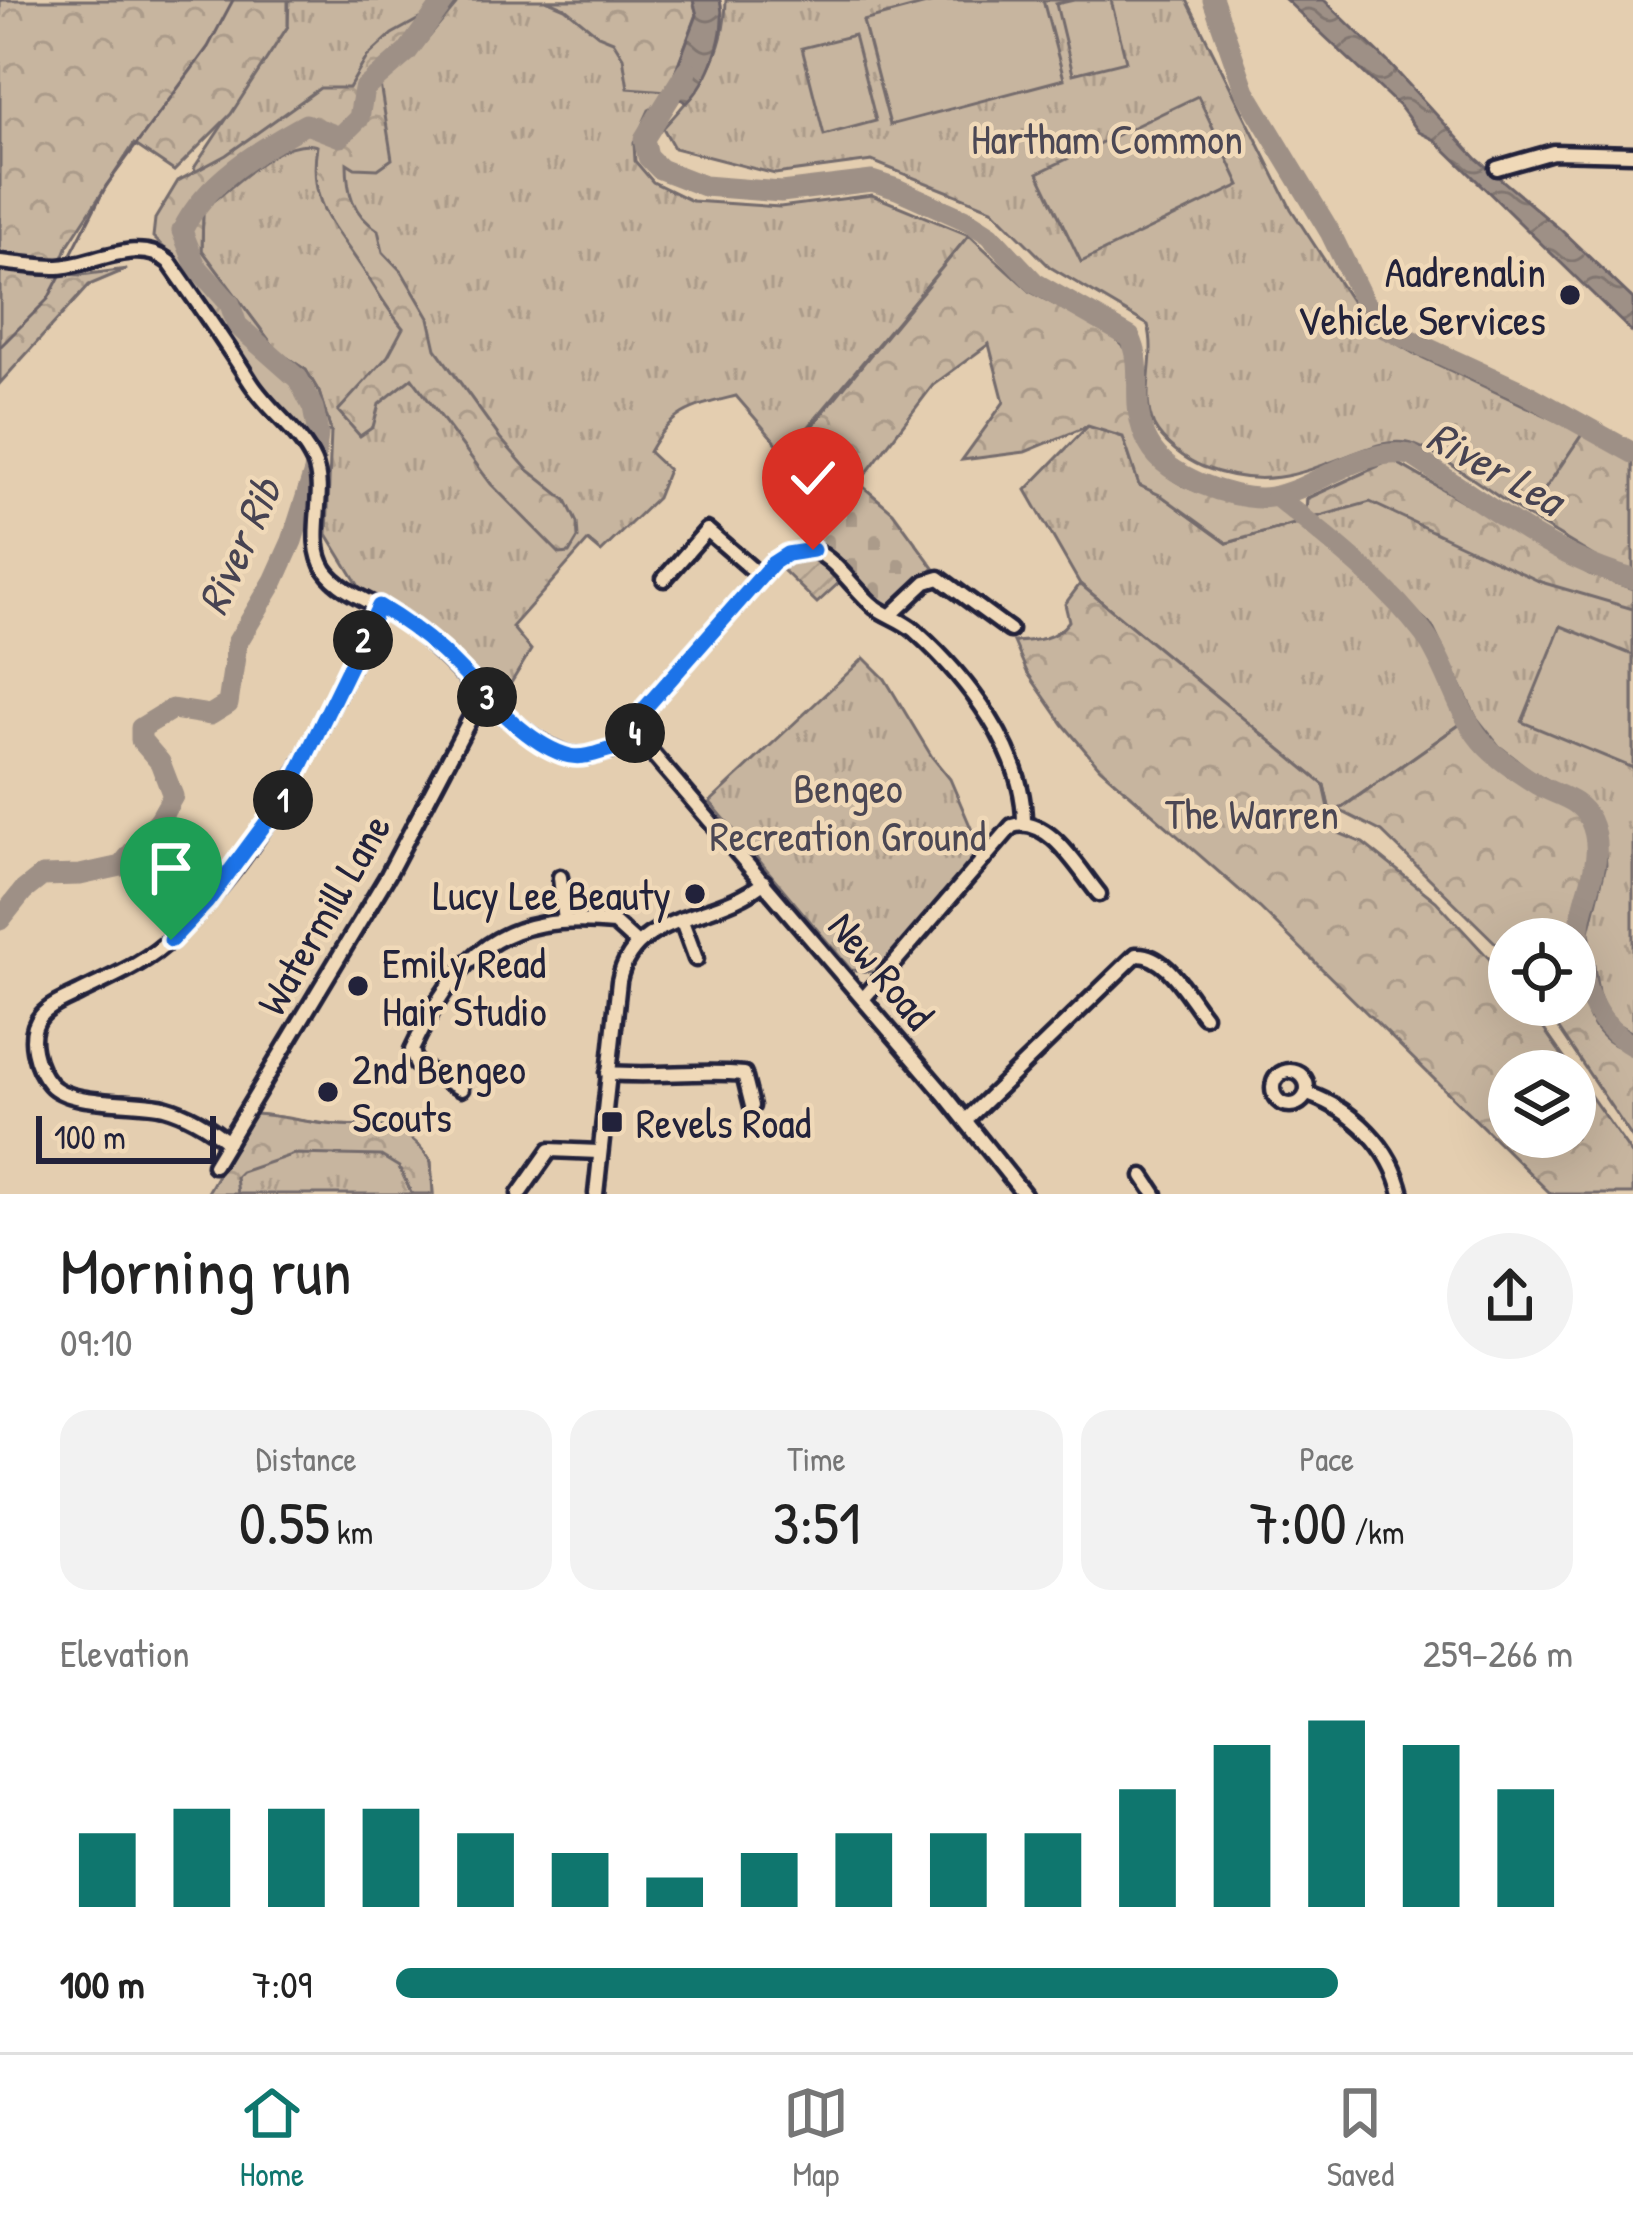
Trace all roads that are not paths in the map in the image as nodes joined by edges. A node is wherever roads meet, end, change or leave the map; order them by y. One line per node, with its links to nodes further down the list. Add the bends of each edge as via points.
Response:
1 (1633, 154): 2 (street, via 1553,152)
2 (1497, 168)
3 (0, 262): 6 (street, via 58,267 159,254 306,446 317,469 322,567)
4 (760, 576): 5 (street, via 707,530); 7 (street, via 787,554 813,550); 10 (street, via 646,707)
5 (664, 579)
6 (379, 606): 9 (street, via 441,650); 26 (street, via 288,793 207,902 171,940 54,1006 34,1030 38,1064 51,1086 79,1098 166,1108)
7 (891, 615): 8 (street, via 939,578); 11 (street, via 946,662 986,716 1018,775)
8 (1010, 630)
9 (483, 694): 10 (street, via 568,755); 26 (street, Watermill Lane, via 388,874)
10 (634, 745): 13 (street, New Road, via 658,758)
11 (1024, 822): 14 (street, via 1055,841); 19 (street, via 1006,831)
12 (560, 877): 16 (street)
13 (764, 882): 15 (street); 19 (street, New Road)
14 (1099, 894)
15 (682, 920): 17 (street); 18 (street)
16 (565, 921): 17 (street, via 614,923); 22 (street, via 533,924 490,944 439,999 413,1059)
17 (636, 943): 21 (street, via 621,970)
18 (696, 959)
19 (863, 999): 25 (street, New Road)
20 (1204, 1016): 25 (street, via 1162,962 1136,955)
21 (608, 1073): 24 (street, via 744,1074); 27 (street)
22 (460, 1089)
23 (1307, 1094): 34 (street, via 1364,1129 1390,1161)
24 (752, 1106)
25 (966, 1120): 32 (street, New Road)
26 (228, 1142): 28 (street, Watermill Lane)
27 (598, 1152): 30 (street, via 550,1150); 31 (street)
28 (214, 1165)
29 (1143, 1176): 33 (street)
30 (519, 1194)
31 (596, 1194)
32 (1024, 1194)
33 (1155, 1194)
34 (1402, 1194)

